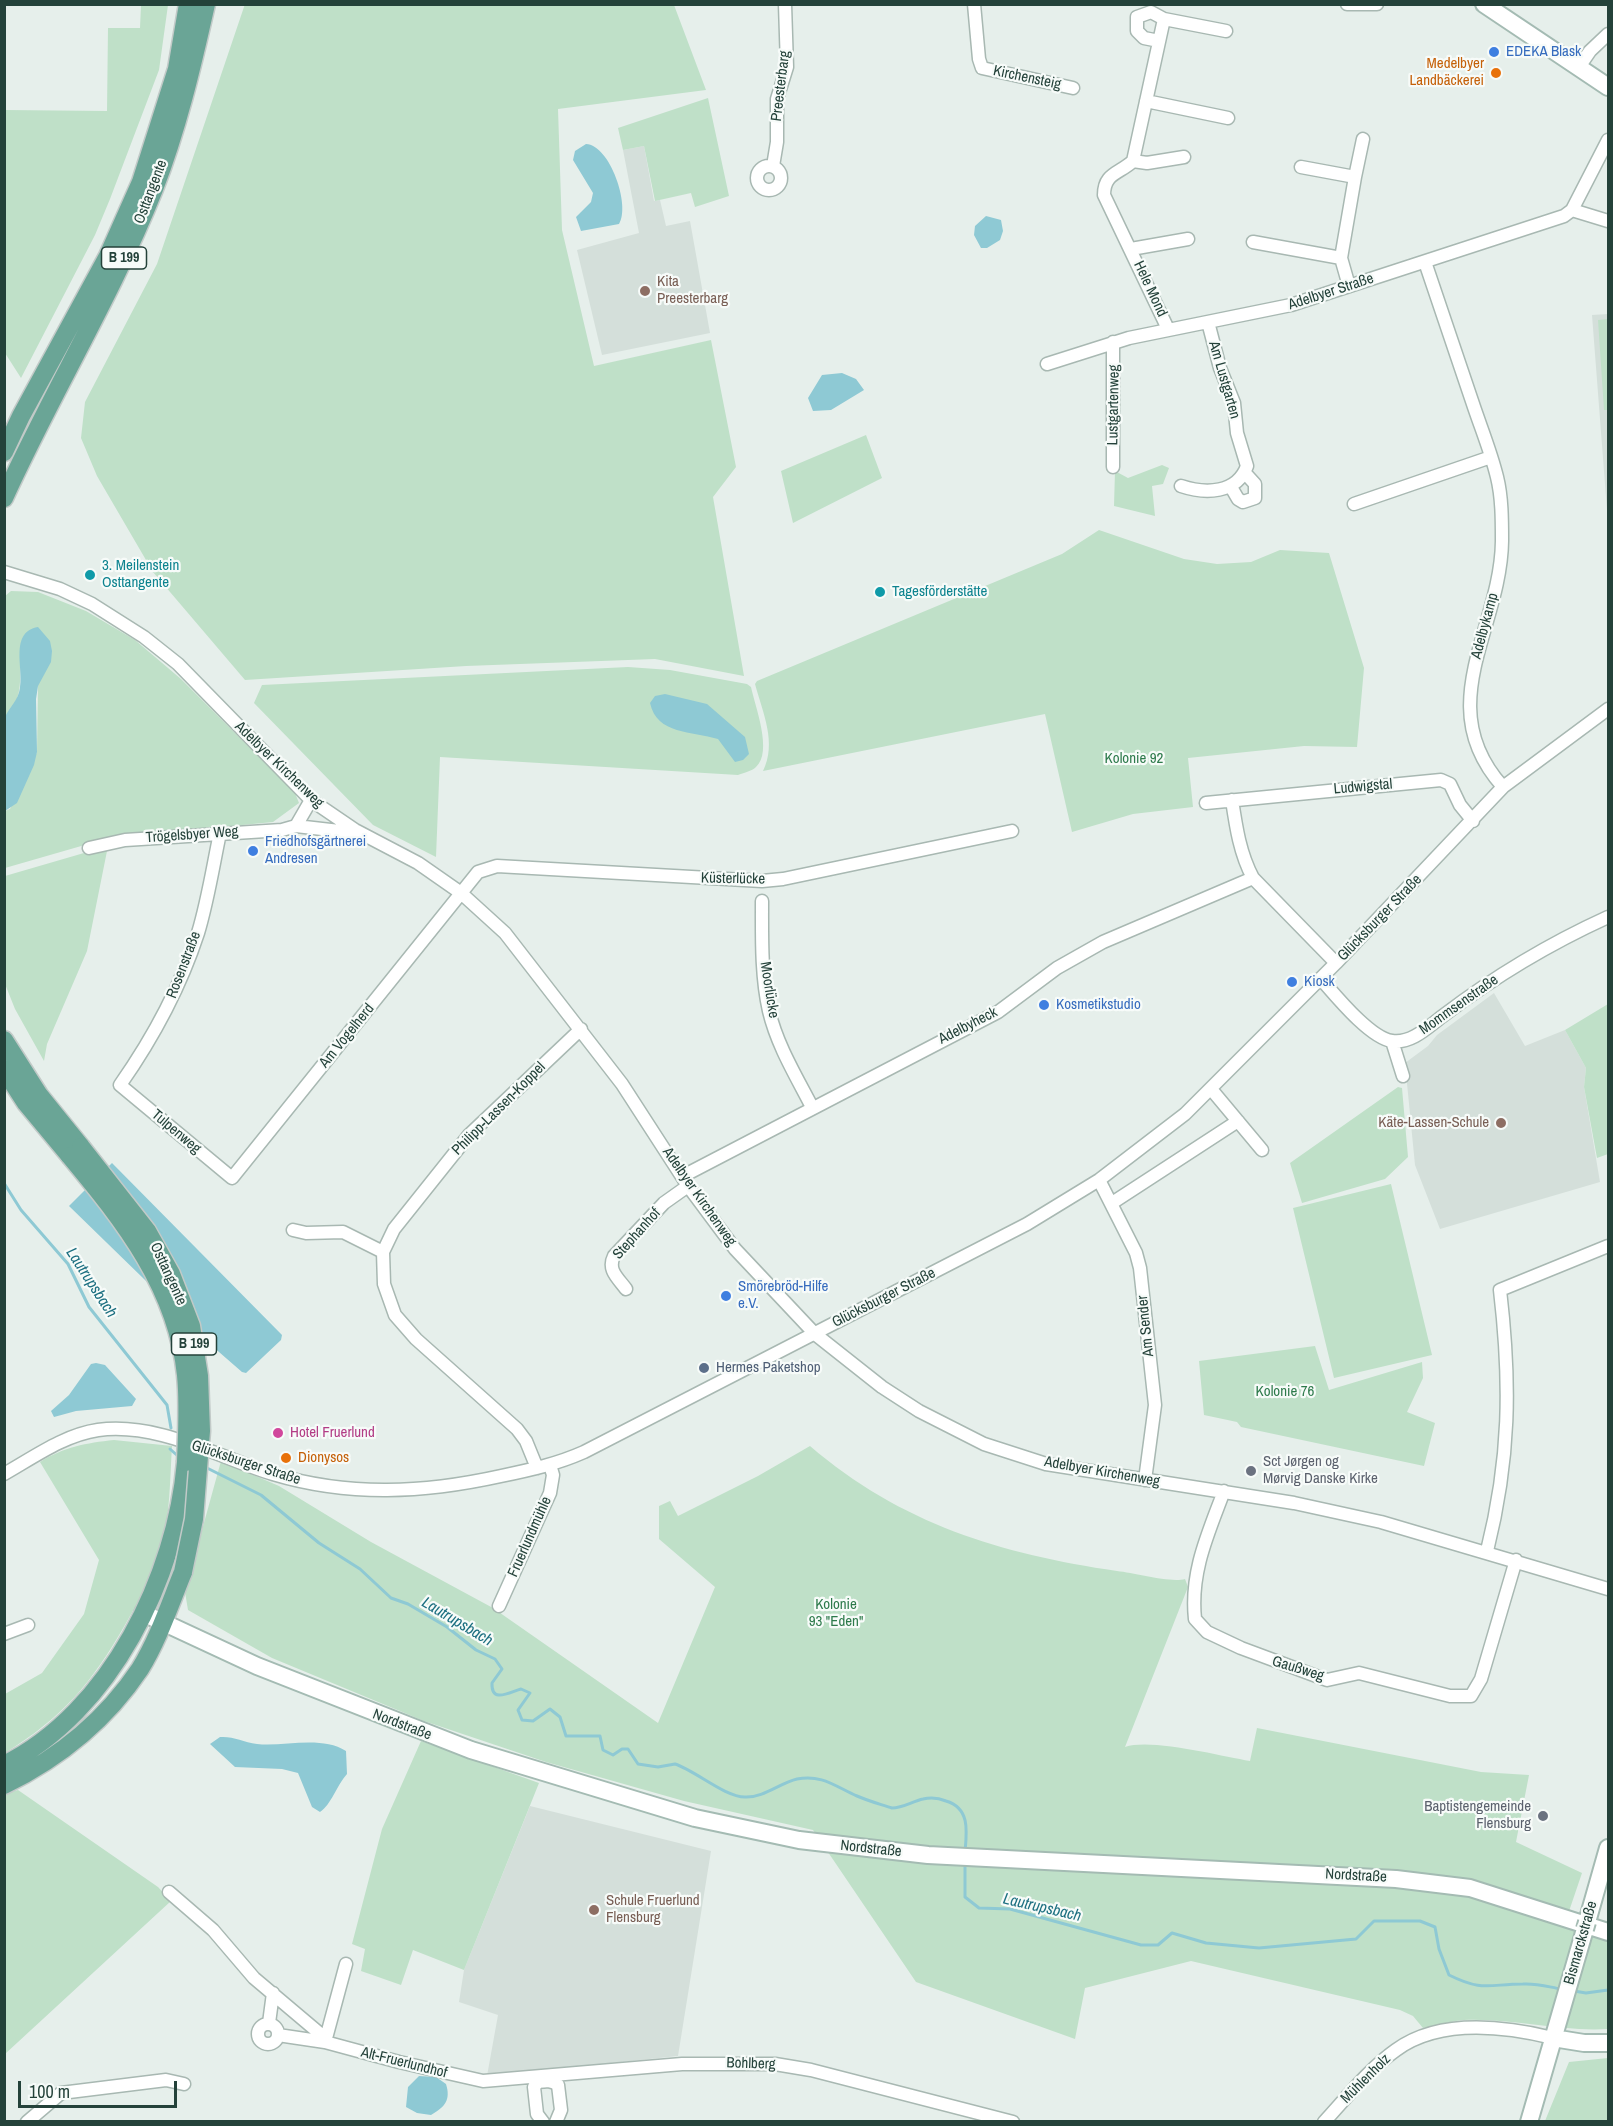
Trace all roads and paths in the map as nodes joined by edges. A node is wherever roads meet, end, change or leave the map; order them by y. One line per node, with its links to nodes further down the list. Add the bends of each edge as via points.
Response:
1 (188, 4): 36 (main road, Osttangente / B 199, via 177,69 141,182 108,256)
2 (206, 4): 42 (main road, Osttangente / B 199, via 191,73 154,188 121,264 36,427)
3 (785, 4): 21 (street, Preesterbarg, via 787,67 777,99)
4 (974, 4): 14 (street, Kirchensteig, via 982,68)
5 (1347, 4): 6 (street)
6 (1377, 4)
7 (1484, 4): 12 (main road)
8 (1164, 20): 9 (street); 11 (street); 11 (street, via 1151,12 1137,17 1135,24 1144,38)
9 (1226, 31)
10 (1608, 34): 12 (street)
11 (1159, 41): 15 (street)
12 (1579, 67): 13 (main road)
13 (1608, 87)
14 (1073, 88)
15 (1146, 101): 16 (street); 20 (street)
16 (1228, 118)
17 (1363, 139): 23 (street)
18 (1608, 140): 24 (street)
19 (1184, 157): 20 (street, via 1147,163)
20 (1134, 161): 28 (street, Hele Mond, via 1108,177 1104,184 1104,195)
21 (773, 166)
22 (1301, 167): 23 (street)
23 (1355, 177): 29 (street)
24 (1572, 210): 25 (street); 30 (street, Adelbyer Straße)
25 (1608, 222)
26 (1188, 239): 28 (street, Hele Mond)
27 (1253, 242): 29 (street)
28 (1131, 249): 33 (street, Hele Mond)
29 (1341, 258): 31 (street)
30 (1425, 262): 31 (street, Adelbyer Straße); 37 (street, Adelbykamp)
31 (1349, 286): 32 (street, Adelbyer Straße, via 1267,312)
32 (1208, 322): 33 (street, Adelbyer Straße); 39 (street, Am Lustgarten, via 1234,403)
33 (1168, 329): 34 (street, Adelbyer Straße)
34 (1113, 342): 35 (street, Adelbyer Straße); 38 (street, Lustgartenweg)
35 (1047, 364)
36 (4, 452)
37 (1491, 457): 43 (street); 46 (street, Adelbykamp, via 1499,492 1501,561 1470,683 1469,705 1471,725 1481,751)
38 (1113, 467)
39 (1245, 472): 41 (street); 41 (street, Am Lustgarten, via 1255,484 1255,498 1243,502)
40 (1180, 486): 41 (street, via 1206,491)
41 (1231, 486)
42 (4, 498)
43 (1354, 504)
44 (4, 572): 47 (street, Adelbyer Kirchenweg, via 93,604 144,637 178,664)
45 (1608, 709): 46 (street, Glücksburger Straße)
46 (1503, 787): 50 (street, Glücksburger Straße)
47 (311, 800): 51 (street); 52 (street, Adelbyer Kirchenweg)
48 (1232, 800): 49 (street, Ludwigstal); 50 (street, Ludwigstal, via 1441,780 1450,784); 56 (street, via 1237,833)
49 (1206, 803)
50 (1473, 821): 60 (street, Glücksburger Straße)
51 (296, 826): 52 (street, Trögelsbyer Weg); 54 (street, Trögelsbyer Weg)
52 (355, 830): 57 (street, Adelbyer Kirchenweg, via 418,863)
53 (1012, 831): 57 (street, Küsterlücke, via 762,881 497,866 477,872)
54 (220, 833): 55 (street, Trögelsbyer Weg, via 125,840); 67 (street, Rosenstraße, via 198,932 184,971 148,1044)
55 (89, 848)
56 (1253, 878): 60 (street); 69 (street, Adelbyheck, via 1103,942 1058,968 998,1012)
57 (461, 893): 62 (street, Adelbyer Kirchenweg, via 505,933); 73 (street, Am Vogelherd)
58 (762, 901): 69 (street, Moorlücke, via 769,1010 782,1050)
59 (1608, 917): 64 (street, Mommsenstraße, via 1528,959 1418,1035)
60 (1336, 963): 61 (street, Glücksburger Straße)
61 (1320, 979): 64 (street, via 1377,1034); 68 (street, Glücksburger Straße)
62 (581, 1029): 75 (street, Adelbyer Kirchenweg); 79 (street, Philipp-Lassen-Koppel, via 469,1135 394,1229)
63 (4, 1040): 72 (main road, Osttangente / B 199)
64 (1392, 1041): 66 (street)
65 (4, 1069): 72 (main road, Osttangente / B 199, via 26,1103)
66 (1403, 1076)
67 (120, 1085): 73 (street, Tulpenweg)
68 (1210, 1089): 70 (street); 74 (street, Glücksburger Straße, via 1159,1136)
69 (812, 1107): 75 (street, Adelbyheck)
70 (1238, 1121): 71 (street); 76 (street)
71 (1262, 1150)
72 (75, 1151): 91 (main road, Osttangente / B 199, bridge, via 158,1277 177,1327 186,1376 186,1462 179,1508 165,1565); 92 (main road, Osttangente / B 199, bridge, via 147,1231 171,1274 191,1326 199,1376 201,1431 195,1519 183,1572)
73 (232, 1178)
74 (1099, 1180): 76 (street, Am Sender); 81 (street, Glücksburger Straße, via 1027,1224)
75 (685, 1181): 80 (street, Stephanhof, via 614,1256 611,1270); 81 (street, Adelbyer Kirchenweg, via 735,1249)
76 (1112, 1203): 85 (street, Am Sender, via 1136,1253 1143,1289 1155,1405)
77 (293, 1230): 79 (street, via 343,1232)
78 (1608, 1246): 87 (street, via 1500,1290 1508,1415 1501,1484)
79 (383, 1252): 83 (street, Philipp-Lassen-Koppel, via 384,1284 395,1315 416,1339 517,1429)
80 (626, 1289)
81 (815, 1334): 82 (street, Glücksburger Straße, via 632,1429); 85 (street, Adelbyer Kirchenweg, via 910,1405 984,1444 1063,1467)
82 (550, 1465): 83 (street, Glücksburger Straße); 90 (street, Fruerlundmühle, via 550,1493)
83 (537, 1468): 84 (street, Glücksburger Straße, via 424,1489 358,1491 294,1480 146,1431 119,1429 98,1430 65,1440)
84 (4, 1474)
85 (1145, 1480): 86 (street, Adelbyer Kirchenweg)
86 (1224, 1491): 87 (street, Adelbyer Kirchenweg, via 1381,1522); 88 (street, Gaußweg, via 1196,1570 1195,1619 1207,1632 1241,1648 1327,1680 1359,1673 1450,1696 1471,1696 1481,1679)
87 (1487, 1551): 88 (street, Adelbyer Kirchenweg)
88 (1516, 1560): 89 (street, Adelbyer Kirchenweg)
89 (1608, 1589)
90 (498, 1606)
91 (143, 1613): 92 (main road, Nordstraße); 95 (main road, B 199, via 121,1655 89,1697 56,1730)
92 (163, 1621): 96 (main road, B 199, via 140,1668 114,1705 76,1741 32,1772); 99 (main road, Nordstraße, via 257,1666 390,1721 558,1779 695,1818 799,1840 928,1855 1396,1878 1445,1884 1470,1888)
93 (28, 1625): 94 (street)
94 (4, 1634)
95 (4, 1765)
96 (4, 1785)
97 (1607, 1854): 104 (main road, Bismarckstraße, bridge)
98 (170, 1892): 101 (street)
99 (1608, 1932)
100 (346, 1964): 105 (street)
101 (273, 1993): 102 (street, Alt-Fruerlundhof); 105 (street, via 318,2031)
102 (269, 2024): 103 (street, via 276,2028); 103 (street, Alt-Fruerlundhof, via 259,2028 259,2040 270,2044)
103 (278, 2036): 105 (street, Alt-Fruerlundhof)
104 (1553, 2038): 106 (main road); 114 (street, Mühlenholz, via 1462,2028 1421,2037 1378,2065); 115 (main road, Bismarckstraße)
105 (325, 2042): 108 (street, Alt-Fruerlundhof)
106 (1608, 2043)
107 (545, 2079): 108 (street, Bohlberg); 111 (street, via 534,2087 537,2114); 112 (street, via 558,2085 561,2110); 113 (street, Bohlberg, via 682,2064 775,2064)
108 (483, 2081)
109 (184, 2084): 110 (street, via 166,2080 61,2093)
110 (27, 2121)
111 (543, 2121)
112 (556, 2121)
113 (1012, 2121)
114 (1324, 2121)
115 (1529, 2121)

